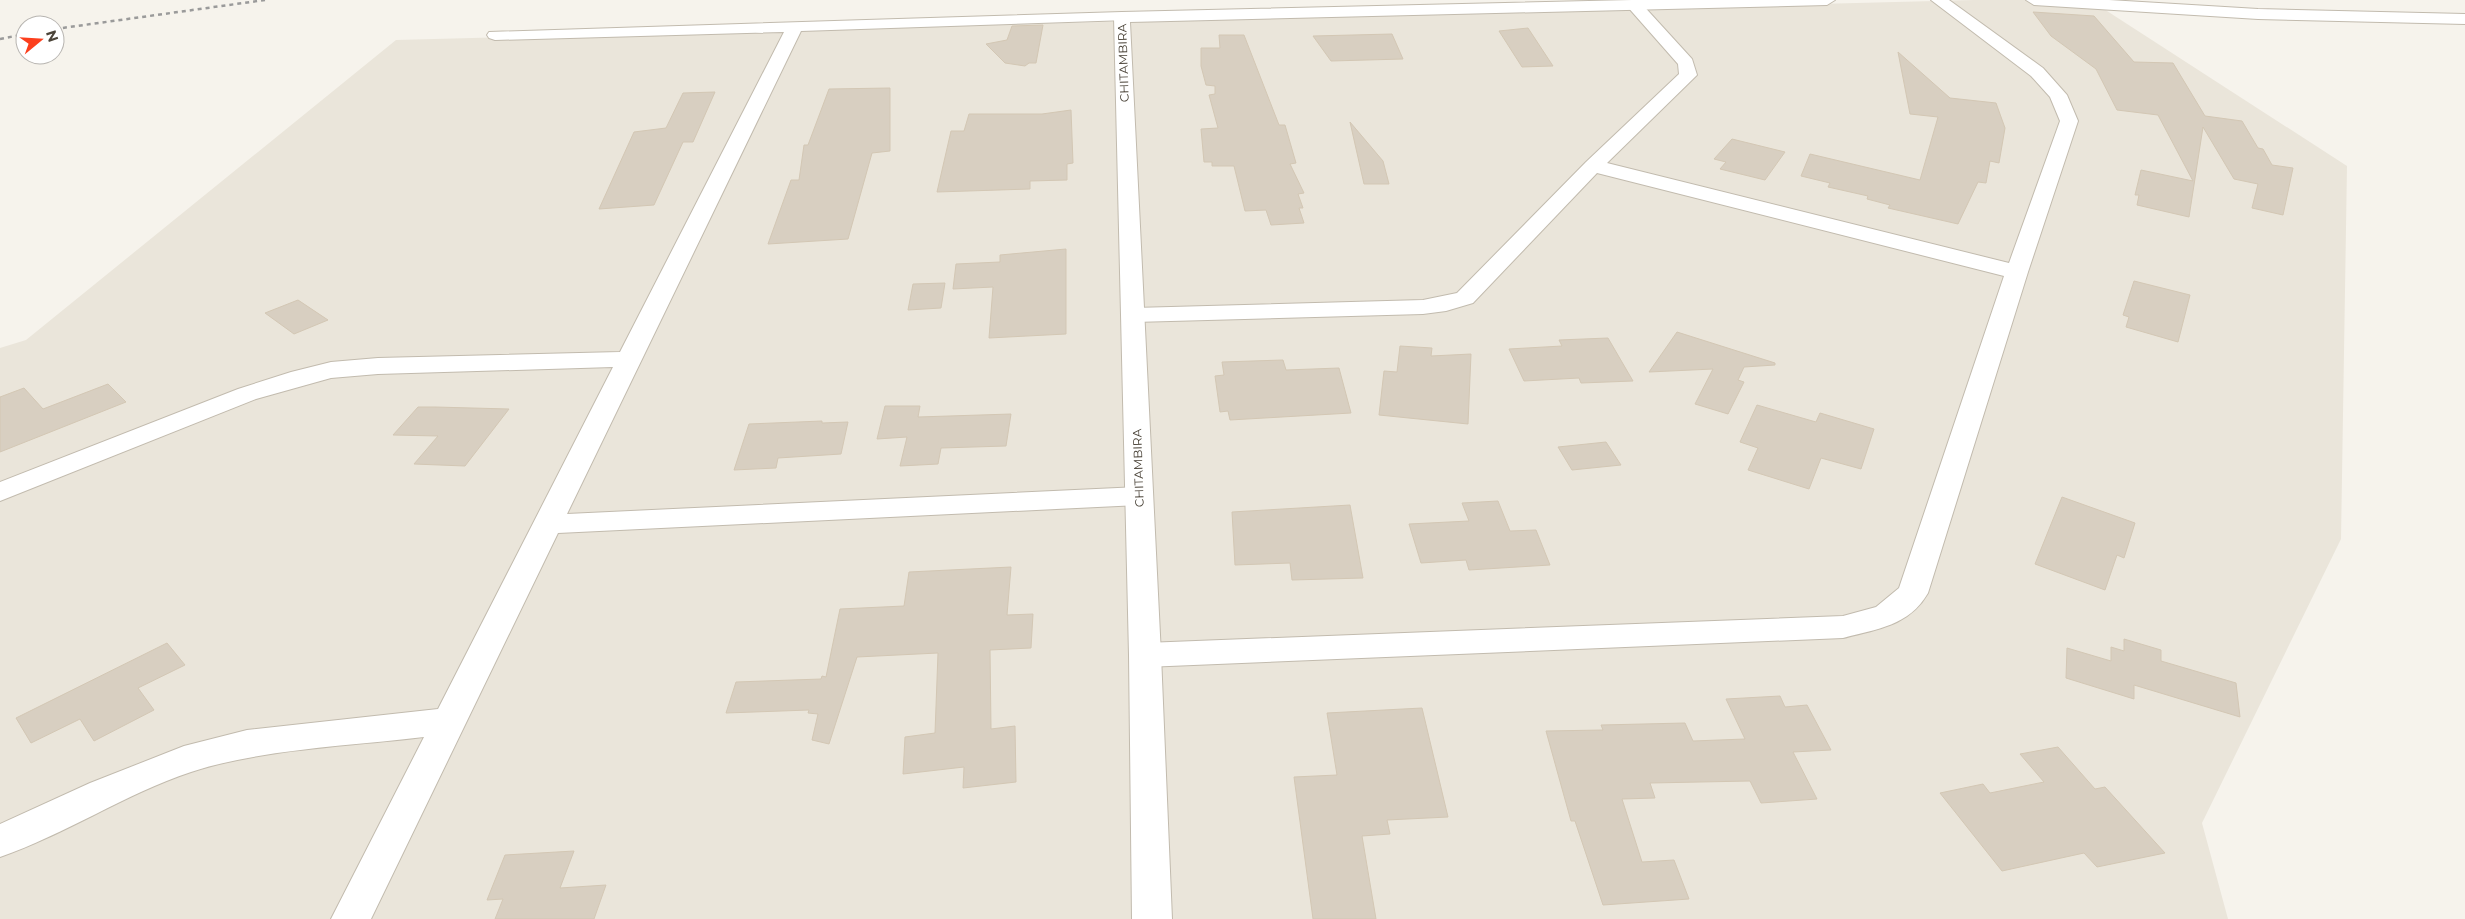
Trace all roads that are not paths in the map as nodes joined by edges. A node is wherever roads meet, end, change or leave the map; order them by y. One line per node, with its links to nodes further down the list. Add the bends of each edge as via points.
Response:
1 (1827, 0): 4 (street)
2 (1939, 0): 10 (street, via 2037,72 2058,95 2069,121)
3 (2034, 0): 6 (street, via 2258,14)
4 (1634, 5): 5 (street); 9 (street, via 1686,63 1688,75)
5 (1122, 18): 7 (street); 11 (street, CHITAMBIRA)
6 (2465, 19)
7 (794, 28): 8 (street); 12 (street)
8 (495, 35)
9 (1594, 166): 10 (street); 11 (street, via 1465,298 1424,307)
10 (2017, 272): 16 (street, via 1913,593 1886,616 1843,628)
11 (1134, 315): 14 (street, CHITAMBIRA)
12 (629, 359): 13 (street, via 331,370 247,394); 15 (street)
13 (0, 492)
14 (1139, 496): 15 (street); 16 (street, CHITAMBIRA)
15 (548, 524): 17 (street)
16 (1145, 655): 20 (street, CHITAMBIRA)
17 (449, 721): 18 (street, via 247,744 184,760 103,792); 19 (street)
18 (0, 841)
19 (351, 919)
20 (1152, 919)

